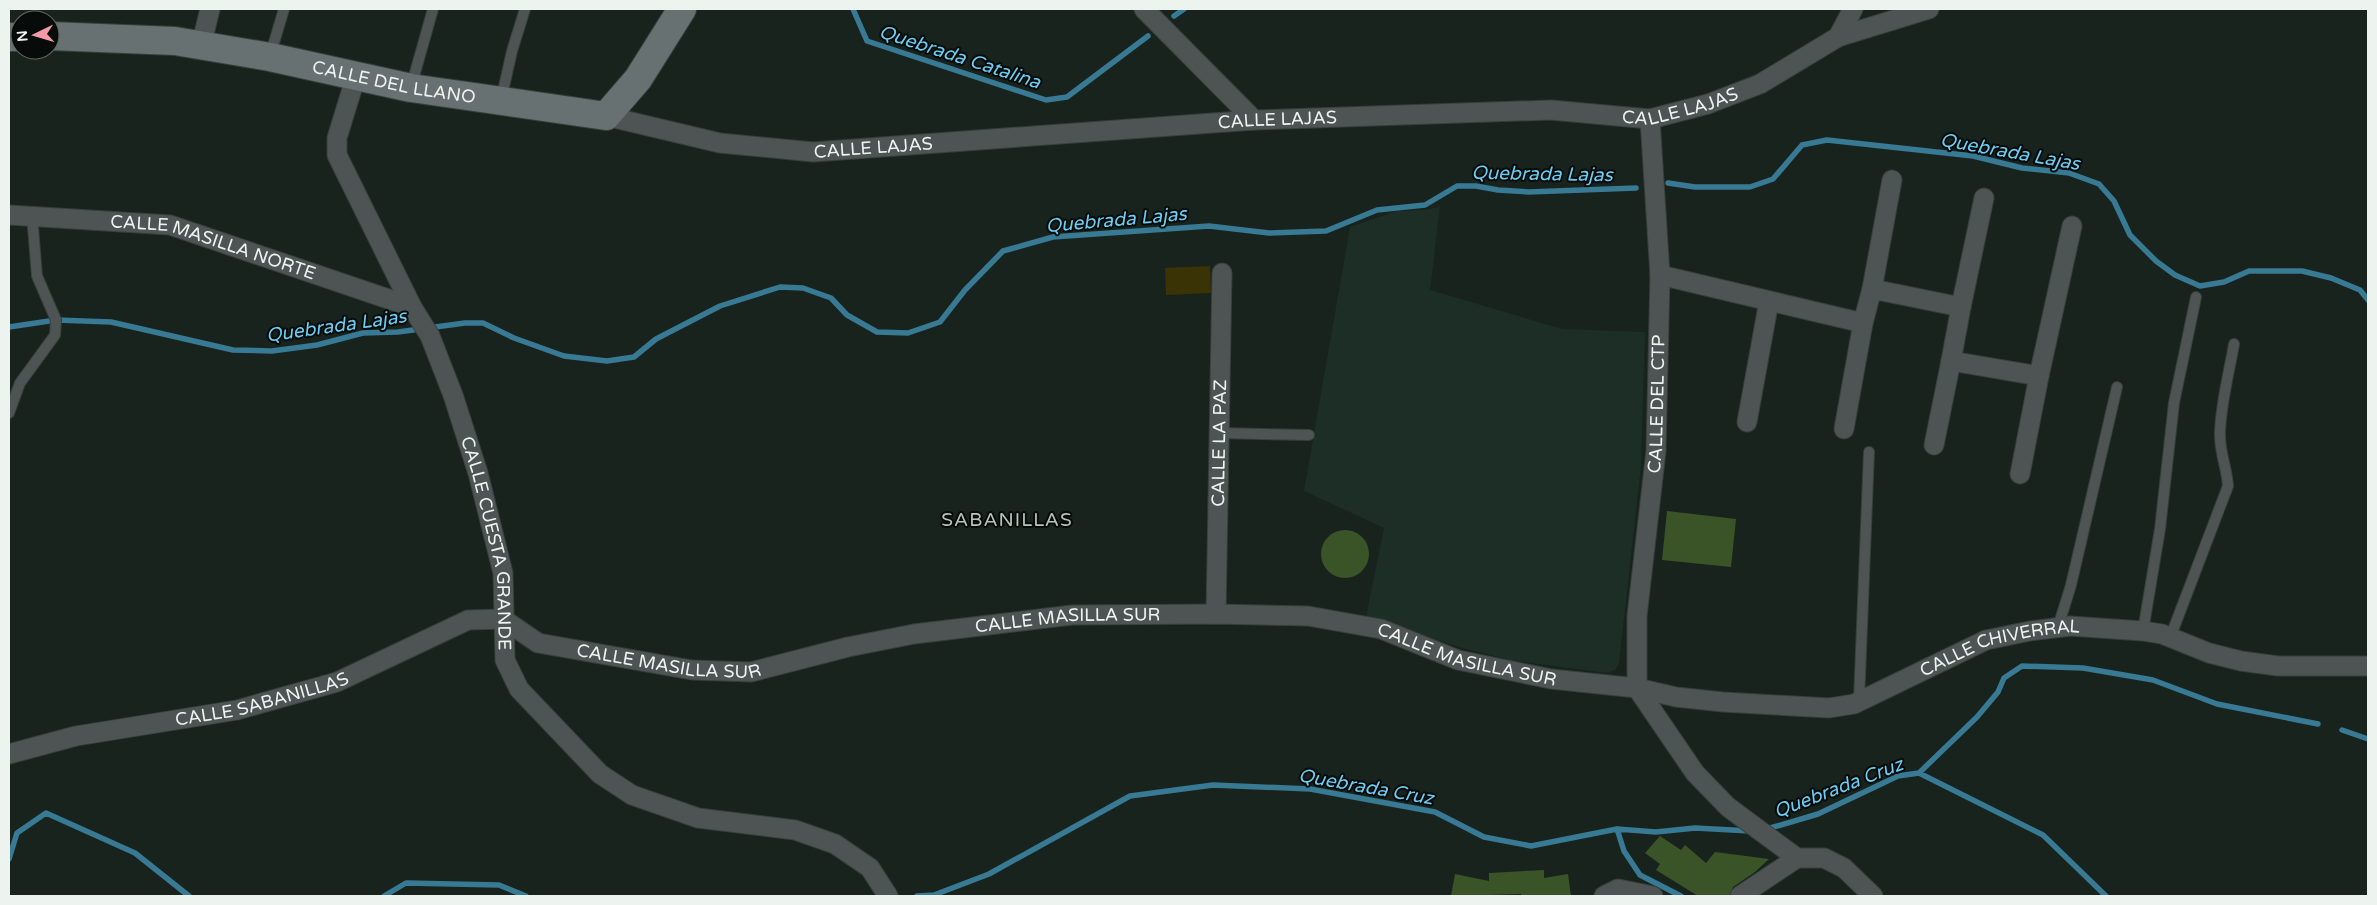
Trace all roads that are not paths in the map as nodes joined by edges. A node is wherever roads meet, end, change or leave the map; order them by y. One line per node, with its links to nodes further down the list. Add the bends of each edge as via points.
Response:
1 (210, 9): 11 (street)
2 (284, 9): 12 (lane)
3 (433, 9): 14 (lane)
4 (525, 9): 15 (lane)
5 (682, 9): 16 (main road, via 638,79)
6 (1144, 9): 18 (street)
7 (1853, 9): 10 (street)
8 (1929, 9): 10 (street, CALLE LAJAS)
9 (60, 36): 11 (main road, CALLE DEL LLANO, via 175,41)
10 (1838, 37): 17 (street, CALLE LAJAS, via 1760,84 1708,104)
11 (202, 46): 12 (main road, CALLE DEL LLANO)
12 (270, 57): 13 (main road, CALLE DEL LLANO)
13 (356, 76): 14 (main road, CALLE DEL LLANO); 29 (street, CALLE CUESTA GRANDE, via 337,138 337,155)
14 (411, 88): 15 (main road, CALLE DEL LLANO)
15 (501, 101): 16 (main road, CALLE DEL LLANO)
16 (606, 116): 18 (street, CALLE LAJAS, via 720,143 813,152)
17 (1650, 119): 18 (street, CALLE LAJAS, via 1552,110); 25 (street, CALLE DEL CTP)
18 (1254, 120)
19 (1892, 180): 26 (street)
20 (1984, 198): 30 (street)
21 (9, 215): 22 (street, CALLE MASILLA NORTE)
22 (32, 215): 29 (street, CALLE MASILLA NORTE, via 170,225); 36 (lane, via 37,276 56,320 56,335 20,383)
23 (2072, 226): 34 (street)
24 (1222, 273): 39 (street, CALLE LA PAZ)
25 (1660, 275): 28 (street); 50 (street, CALLE DEL CTP, via 1656,451 1637,616)
26 (1872, 289): 30 (street); 31 (street)
27 (2196, 297): 47 (lane, via 2174,403 2160,529)
28 (1769, 301): 31 (street); 37 (street)
29 (412, 307): 45 (street, CALLE CUESTA GRANDE, via 430,336 478,473 503,573)
30 (1961, 307): 33 (street)
31 (1863, 323): 38 (street)
32 (2234, 344): 48 (lane, via 2220,433 2228,486)
33 (1950, 361): 34 (street); 41 (street)
34 (2039, 376): 43 (street)
35 (2117, 387): 46 (lane, via 2071,585)
36 (9, 413)
37 (1747, 422)
38 (1844, 429)
39 (1218, 433): 40 (lane); 44 (street, CALLE LA PAZ)
40 (1309, 435)
41 (1934, 445)
42 (1868, 452): 51 (lane)
43 (2020, 474)
44 (1216, 614): 45 (street, CALLE MASILLA SUR, via 1072,615 924,632 848,647 751,672 692,670 538,643); 50 (street, CALLE MASILLA SUR, via 1308,616 1381,629 1458,660 1486,667 1551,679)
45 (504, 619): 52 (street, CALLE SABANILLAS, via 468,620 337,682 274,700 237,710 76,736); 54 (street, CALLE CUESTA GRANDE, via 505,660 519,689 600,774 632,795 698,818 796,830 835,844 870,868)
46 (2058, 627): 47 (street, CALLE CHIVERRAL); 51 (street, CALLE CHIVERRAL, via 1986,640)
47 (2143, 631): 48 (street, CALLE CHIVERRAL)
48 (2170, 638): 49 (street, CALLE CHIVERRAL, via 2241,661 2278,666)
49 (2368, 666)
50 (1637, 688): 51 (street, CALLE CHIVERRAL, via 1676,697 1723,702 1829,708); 53 (street, via 1695,773 1728,807)
51 (1859, 701)
52 (9, 754)
53 (1797, 858): 57 (street); 58 (street, via 1824,858 1844,868)
54 (888, 896)
55 (1604, 896): 56 (street, via 1618,889)
56 (1653, 896)
57 (1740, 896)
58 (1873, 896)

